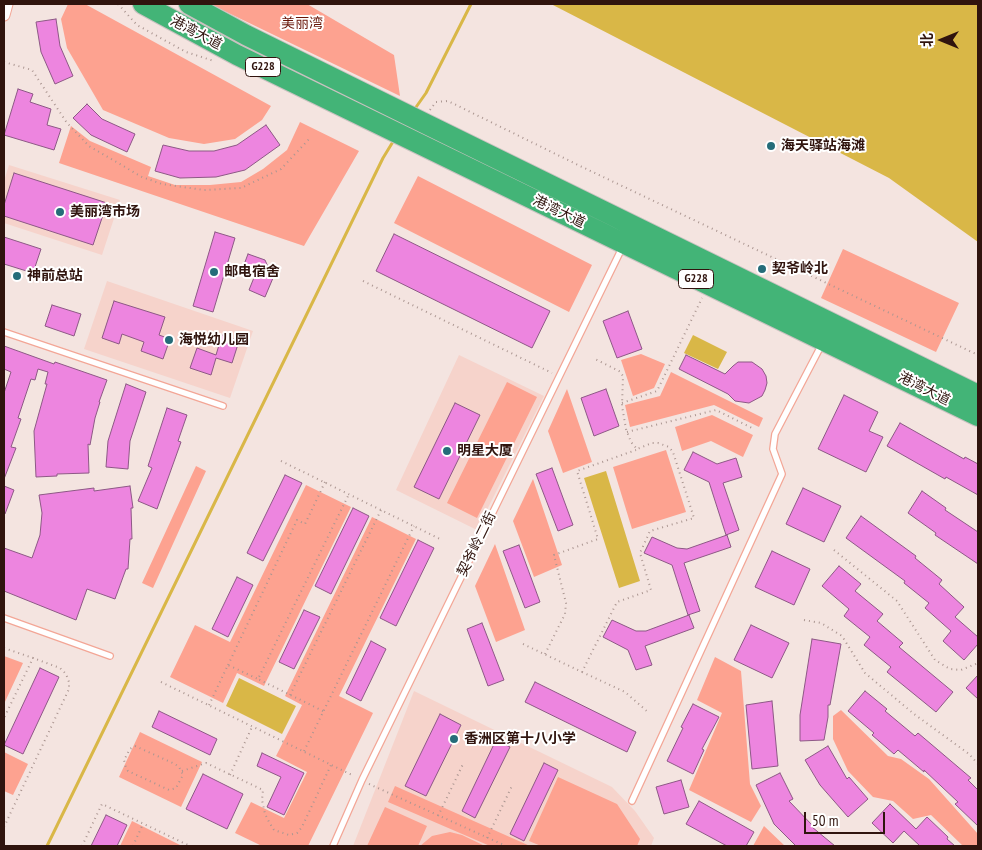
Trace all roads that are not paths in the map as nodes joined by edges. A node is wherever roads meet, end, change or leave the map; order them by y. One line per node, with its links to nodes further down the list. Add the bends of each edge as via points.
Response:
1 (7, 4): 4 (street)
2 (143, 4): 5 (highway, 港湾大道 / G228, via 237,55)
3 (189, 4): 5 (highway, 港湾大道 / G228)
4 (4, 15)
5 (390, 117): 6 (highway, 港湾大道 / G228, via 415,141); 9 (highway, 港湾大道 / G228, via 426,117)
6 (624, 244): 8 (highway, 港湾大道 / G228); 15 (lane, 契爷岭二街, via 362,780)
7 (4, 332): 10 (lane)
8 (825, 340): 11 (highway, 港湾大道 / G228); 14 (lane, via 775,434 773,450 782,474)
9 (978, 395)
10 (223, 406)
11 (978, 416)
12 (4, 618): 13 (lane)
13 (110, 656)
14 (632, 800)
15 (333, 846)

